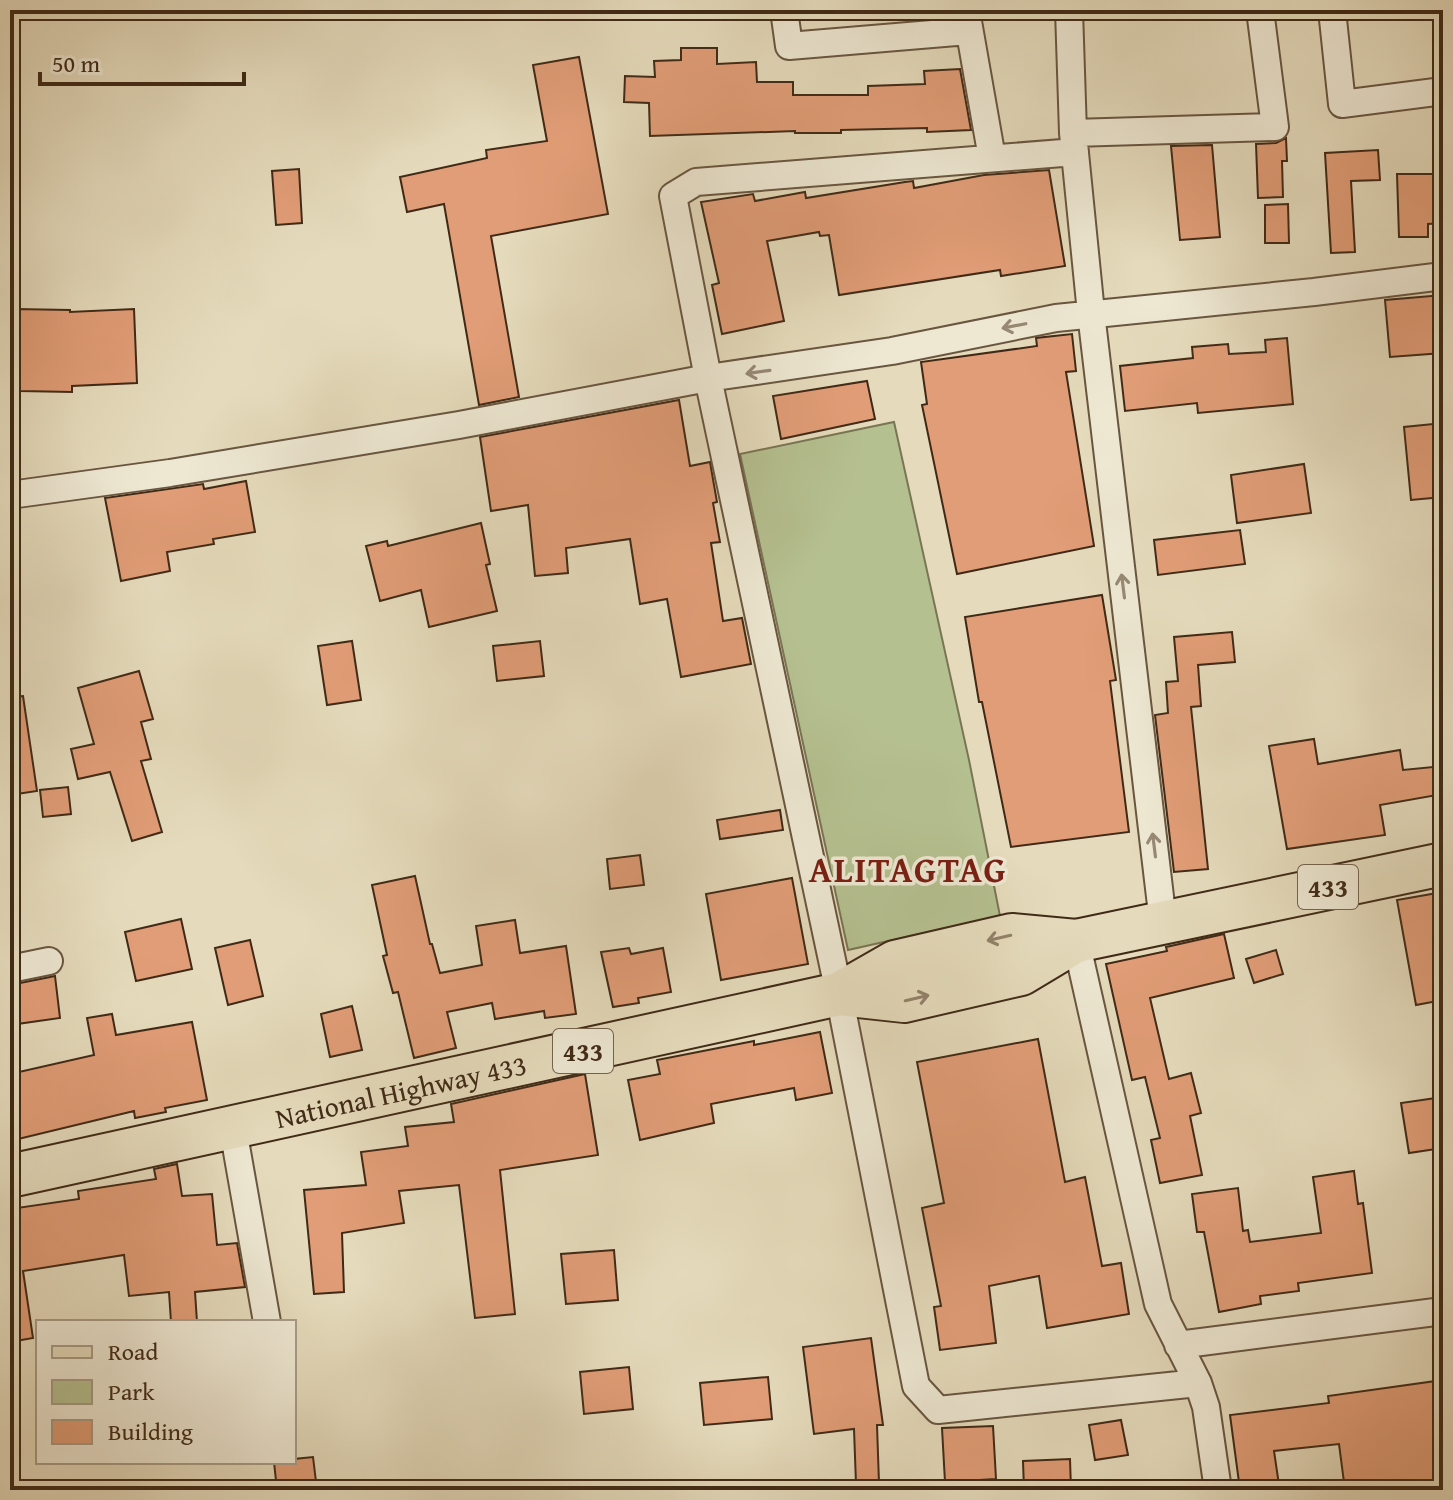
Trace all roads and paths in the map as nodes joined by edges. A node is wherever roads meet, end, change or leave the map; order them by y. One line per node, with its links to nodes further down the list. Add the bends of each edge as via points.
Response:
1 (784, 10): 5 (street, via 789,46)
2 (1069, 10): 7 (street)
3 (1260, 10): 7 (street, via 1275,127)
4 (1332, 10): 6 (street, via 1342,104)
5 (967, 21): 8 (street)
6 (1443, 91)
7 (1074, 143): 8 (street); 10 (street)
8 (992, 158): 11 (street, via 696,182 673,196)
9 (1443, 276): 10 (street)
10 (1091, 313): 11 (street, one-way to 11, via 892,351); 14 (street, one-way to 10)
11 (708, 378): 12 (street, via 170,473); 18 (street)
12 (10, 495)
13 (1443, 864): 14 (main road, National Highway 433 / 433)
14 (1163, 922): 15 (main road, National Highway 433 / 433)
15 (1076, 941): 18 (main road, National Highway 433 / 433, via 1021,974 904,1001); 23 (street, via 1158,1304)
16 (49, 961): 17 (street)
17 (10, 969)
18 (839, 994): 19 (main road, National Highway 433 / 433); 24 (street, via 916,1386 938,1410)
19 (233, 1129): 20 (main road, National Highway 433 / 433); 22 (street)
20 (10, 1176)
21 (1443, 1311): 23 (street)
22 (267, 1320)
23 (1178, 1345): 24 (street)
24 (1198, 1383): 25 (street)
25 (1218, 1490)

